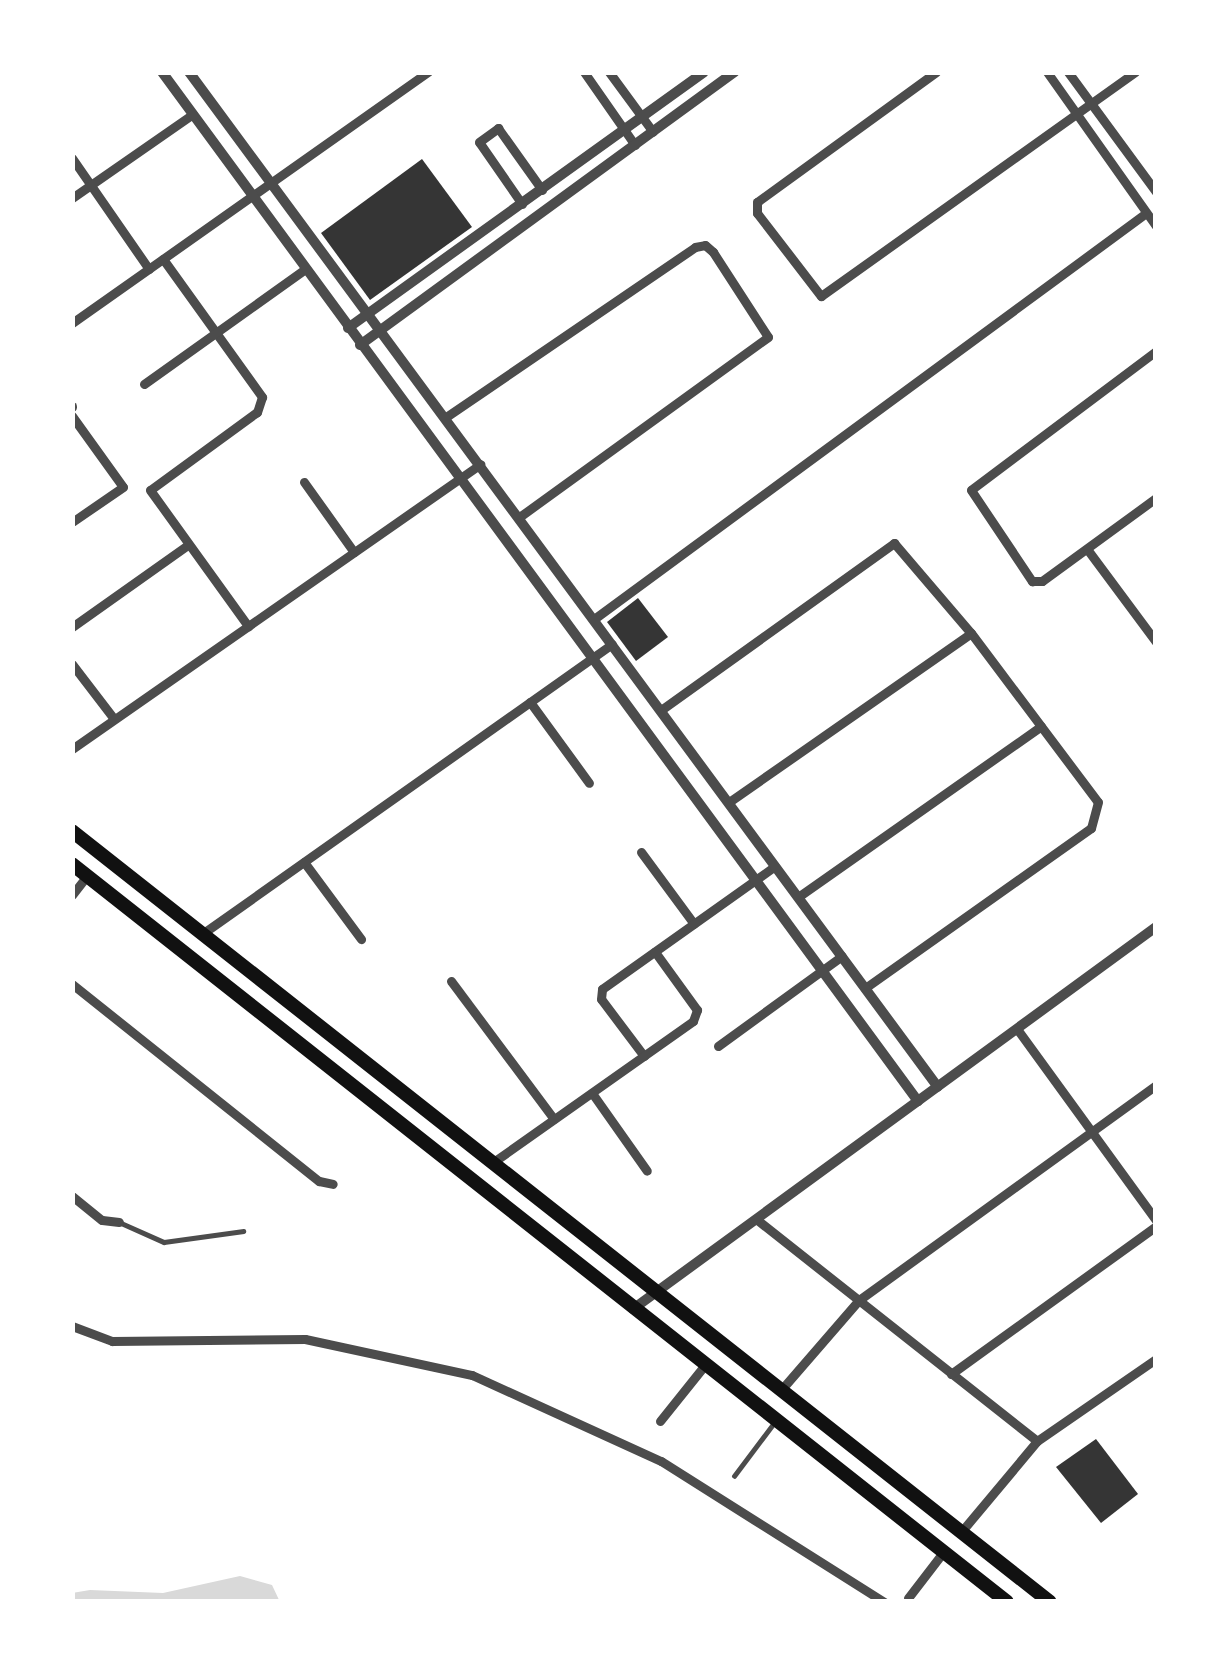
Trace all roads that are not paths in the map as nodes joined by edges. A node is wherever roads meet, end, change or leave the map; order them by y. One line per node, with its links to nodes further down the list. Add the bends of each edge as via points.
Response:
1 (162, 72): 13 (street)
2 (189, 72): 20 (street)
3 (428, 72): 20 (street)
4 (584, 72): 16 (street)
5 (609, 72): 15 (street)
6 (704, 72): 15 (street)
7 (735, 72): 17 (street)
8 (935, 72): 14 (street, via 757,202 757,213 824,297)
9 (1047, 72): 14 (street)
10 (1068, 72): 12 (street)
11 (1136, 72): 12 (street)
12 (1091, 104): 14 (street); 23 (street)
13 (193, 114): 21 (street); 25 (street)
14 (1077, 115): 27 (street)
15 (642, 117): 16 (street); 17 (street)
16 (625, 130): 18 (street); 22 (street)
17 (652, 132): 18 (street)
18 (634, 145): 35 (street)
19 (72, 158): 21 (street)
20 (270, 184): 25 (street); 32 (street)
21 (89, 186): 24 (street); 30 (street)
22 (542, 190): 26 (street); 26 (street, via 498,128 479,142)
23 (1156, 192)
24 (72, 198)
25 (252, 198): 29 (street); 31 (street)
26 (522, 204): 32 (street)
27 (1146, 212): 28 (street); 51 (street)
28 (1156, 226)
29 (163, 260): 30 (street); 36 (street)
30 (149, 269): 33 (street)
31 (305, 269): 34 (street); 36 (street)
32 (370, 313): 34 (street); 35 (street)
33 (72, 323)
34 (348, 328): 37 (street)
35 (381, 329): 37 (street); 41 (street)
36 (216, 332): 39 (street); 48 (street, via 263,404 150,490)
37 (360, 345): 43 (street)
38 (1156, 351): 49 (street, via 971,490 1032,581)
39 (144, 384)
40 (72, 409): 47 (street, via 123,487)
41 (446, 417): 42 (street); 46 (street, via 699,245 713,252 768,337)
42 (480, 464): 43 (street); 46 (street)
43 (460, 479): 50 (street); 57 (street)
44 (304, 482): 50 (street)
45 (1156, 498): 49 (street)
46 (519, 517): 51 (street)
47 (72, 522)
48 (188, 545): 52 (street); 53 (street)
49 (1087, 549): 55 (street)
50 (354, 552): 52 (street)
51 (594, 619): 56 (street)
52 (248, 626): 61 (street)
53 (72, 627)
54 (971, 633): 60 (street, via 894,542); 62 (street); 65 (street)
55 (1156, 641)
56 (613, 644): 57 (street); 60 (street)
57 (592, 658): 59 (street); 72 (street)
58 (72, 664): 61 (street)
59 (530, 702): 64 (street); 68 (street)
60 (661, 710): 65 (street)
61 (114, 719): 63 (street)
62 (1041, 726): 74 (street); 84 (street, via 1098,802 1091,828)
63 (72, 749)
64 (590, 783)
65 (729, 802): 70 (street)
66 (72, 831): 77 (main road)
67 (641, 852): 75 (street)
68 (304, 862): 77 (street); 78 (street)
69 (72, 864): 71 (main road)
70 (775, 866): 72 (street); 74 (street)
71 (87, 876): 73 (street); 104 (main road)
72 (755, 880): 75 (street); 81 (street)
73 (72, 896)
74 (798, 897): 80 (street)
75 (694, 924): 79 (street)
76 (1156, 927): 85 (street)
77 (202, 934): 94 (main road)
78 (361, 940)
79 (655, 952): 87 (street, via 697,1016); 87 (street, via 601,993)
80 (842, 956): 81 (street); 84 (street)
81 (823, 971): 86 (street); 91 (street)
82 (451, 981): 92 (street)
83 (72, 984): 96 (street)
84 (865, 988): 89 (street)
85 (1017, 1029): 89 (street); 93 (street)
86 (718, 1046)
87 (644, 1055): 90 (street)
88 (1156, 1085): 93 (street)
89 (938, 1087): 91 (street)
90 (592, 1093): 92 (street); 95 (street)
91 (918, 1101): 98 (street)
92 (554, 1119): 94 (street)
93 (1092, 1132): 100 (street); 103 (street)
94 (492, 1163): 102 (main road)
95 (647, 1171)
96 (333, 1184)
97 (72, 1196): 99 (street, via 102,1220)
98 (756, 1219): 102 (street); 103 (street)
99 (119, 1222): 101 (lane, via 164,1242)
100 (1156, 1223): 108 (street)
101 (243, 1231)
102 (655, 1292): 104 (street); 109 (main road)
103 (859, 1300): 108 (street); 109 (street)
104 (632, 1309): 107 (main road)
105 (72, 1326): 117 (street, via 112,1342 305,1339 472,1375 661,1461)
106 (1156, 1359): 112 (street)
107 (704, 1366): 110 (street); 111 (main road)
108 (952, 1374): 112 (street)
109 (781, 1390): 114 (main road)
110 (660, 1421)
111 (775, 1421): 113 (lane); 115 (main road)
112 (1037, 1442): 114 (street)
113 (734, 1476)
114 (961, 1532): 119 (main road)
115 (944, 1551): 116 (street); 118 (main road)
116 (908, 1598)
117 (884, 1602)
118 (1007, 1602)
119 (1049, 1602)

